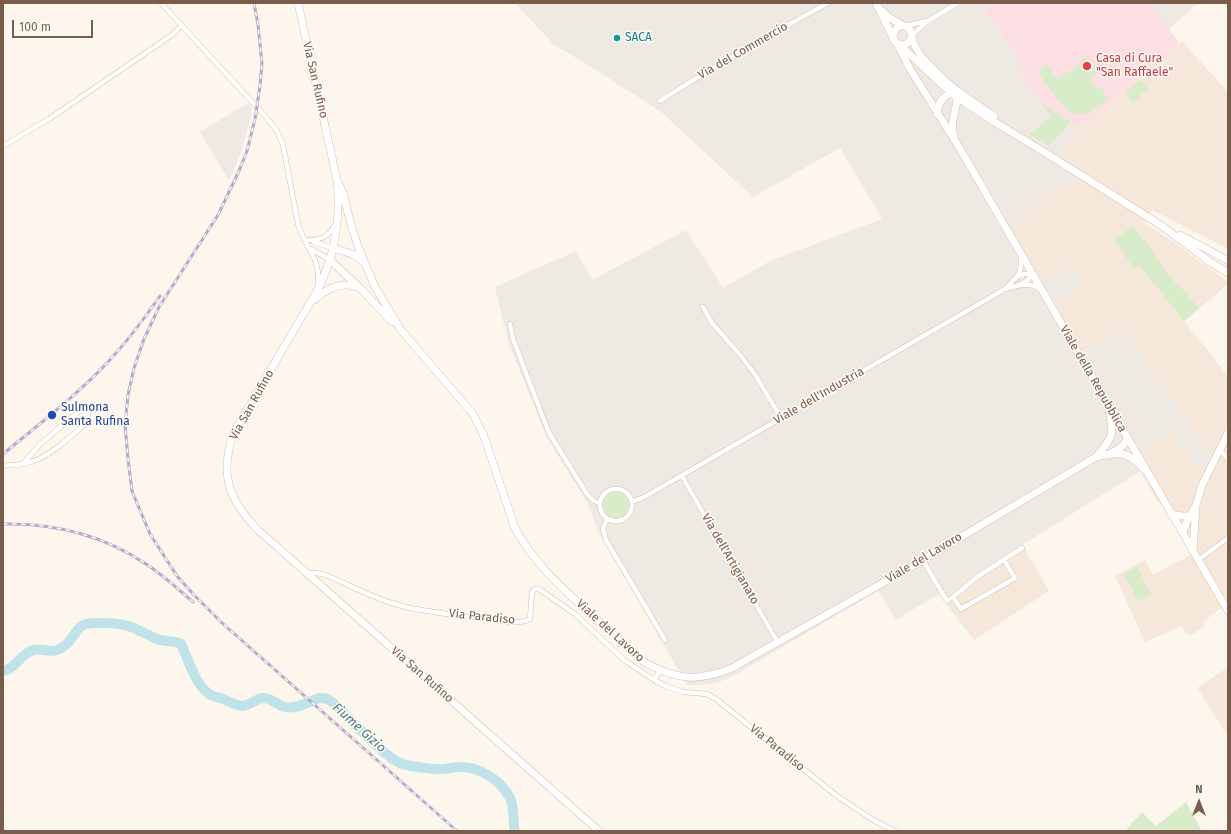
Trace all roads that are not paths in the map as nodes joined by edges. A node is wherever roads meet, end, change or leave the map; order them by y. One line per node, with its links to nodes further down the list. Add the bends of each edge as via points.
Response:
1 (161, 3): 7 (street)
2 (298, 3): 19 (street, Via San Rufino)
3 (828, 3): 12 (street, Via del Commercio)
4 (958, 3): 6 (street)
5 (877, 5): 8 (street, Viale della Repubblica, via 890,18); 10 (street, Viale della Repubblica)
6 (928, 21): 8 (street); 9 (street)
7 (182, 25): 16 (street, via 172,35 49,119); 22 (street, via 277,131 283,145 298,224)
8 (905, 26): 9 (street, via 911,30); 10 (street, via 895,29 893,34)
9 (912, 36): 10 (street, via 908,43); 11 (street, via 916,48)
10 (896, 42): 11 (street); 14 (street, Viale della Repubblica)
11 (955, 94): 13 (street); 14 (street, via 942,98); 15 (street, Viale della Repubblica, via 956,109); 18 (street)
12 (660, 101)
13 (975, 110): 15 (street, via 962,109); 18 (street)
14 (937, 114): 17 (street, Viale della Repubblica)
15 (953, 117): 17 (street, Viale della Repubblica, via 952,129)
16 (3, 146)
17 (959, 147): 24 (street, Viale della Repubblica)
18 (1041, 150): 21 (street)
19 (338, 180): 20 (street, Via San Rufino); 27 (street, Viale del Lavoro)
20 (338, 218): 22 (street, via 333,229 325,237); 23 (street, Via San Rufino)
21 (1162, 226): 26 (street); 28 (street)
22 (308, 242): 23 (street); 25 (street, via 314,251); 35 (street, via 318,266)
23 (333, 248): 25 (street, Via San Rufino); 27 (street, via 356,255)
24 (1021, 256): 29 (street, Viale della Repubblica); 30 (street, via 1022,270)
25 (330, 260): 32 (street, Viale del Lavoro); 35 (street, Via San Rufino)
26 (1228, 261)
27 (364, 263): 39 (street, Viale del Lavoro)
28 (1228, 273)
29 (1032, 274): 30 (street); 31 (street, Viale dell'Industria); 33 (street, Viale della Repubblica)
30 (1018, 276): 34 (street, Viale dell'Industria)
31 (1020, 285): 33 (street, Viale dell'Industria); 34 (street, Viale dell'Industria)
32 (360, 288): 36 (street, via 338,285 321,294); 39 (street, Viale del Lavoro)
33 (1040, 288): 40 (street, Viale della Repubblica)
34 (1005, 289): 41 (street, Viale dell'Industria)
35 (317, 291): 36 (street, Via San Rufino)
36 (310, 304): 67 (street, Via San Rufino, via 234,432 226,469 231,492 241,511 258,530)
37 (703, 307): 41 (street, via 712,323 756,376)
38 (510, 324): 54 (street, via 513,339 549,433 587,494)
39 (401, 330): 72 (street, Viale del Lavoro, via 473,414 483,434 522,542 558,585 644,662)
40 (1107, 404): 43 (street, Viale della Repubblica); 44 (street, via 1112,424 1112,435)
41 (781, 418): 52 (street, Viale dell'Industria)
42 (1228, 433): 45 (street)
43 (1127, 438): 44 (street, via 1115,438); 46 (street, via 1120,448); 51 (street, Viale della Repubblica)
44 (1108, 442): 47 (street)
45 (1220, 450): 48 (street); 55 (street, via 1202,485)
46 (1111, 453): 47 (street); 51 (street, via 1133,458)
47 (1096, 456): 64 (street, Viale del Lavoro)
48 (1228, 460)
49 (23, 464): 49 (street, via 53,451 92,418 93,411 87,407 83,408 40,444); 50 (street)
50 (3, 466)
51 (1146, 471): 56 (street, Viale della Repubblica)
52 (682, 476): 53 (street, Viale dell'Industria); 71 (street, Via dell'Artigianato)
53 (632, 502): 54 (street, via 626,492 615,488 604,493); 58 (street, via 630,513 625,519)
54 (599, 503): 58 (street, via 602,514)
55 (1196, 505): 57 (street); 59 (street)
56 (1171, 514): 57 (street); 60 (street, Viale della Repubblica)
57 (1190, 516): 60 (street)
58 (607, 519): 70 (street, via 603,530 606,540)
59 (1194, 524): 60 (street, via 1190,532); 63 (street)
60 (1183, 533): 63 (street, Viale della Repubblica)
61 (1228, 538): 66 (street)
62 (1022, 548): 65 (street)
63 (1193, 551): 66 (street, Viale della Repubblica)
64 (922, 559): 68 (street, via 947,601); 71 (street, Viale del Lavoro)
65 (1004, 560): 68 (street); 68 (street, via 1015,578 961,609)
66 (1198, 560): 69 (street, Viale della Repubblica)
67 (307, 573): 73 (street, Via Paradiso, via 326,575 388,602 409,608 508,622 530,619 532,592 539,589 575,614 624,660); 74 (street, Via San Rufino)
68 (953, 597)
69 (1228, 611)
70 (665, 640)
71 (778, 643): 72 (street, Viale del Lavoro, via 732,668 706,677 689,678)
72 (660, 671): 73 (street)
73 (654, 680): 75 (street, Via Paradiso, via 683,692 707,694 716,699 836,796)
74 (599, 831)
75 (895, 831)

